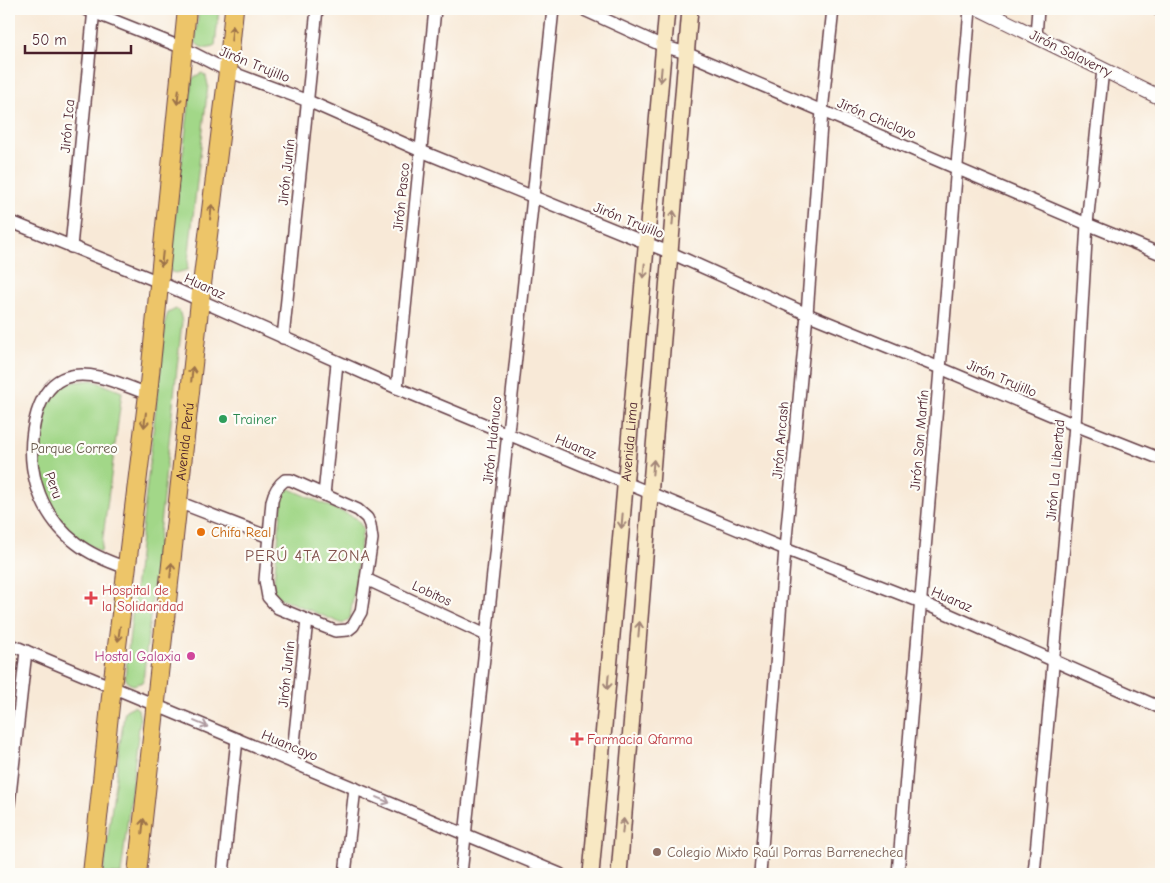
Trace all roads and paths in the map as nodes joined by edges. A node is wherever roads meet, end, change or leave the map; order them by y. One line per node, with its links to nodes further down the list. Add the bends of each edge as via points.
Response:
1 (187, 9): 18 (main road)
2 (234, 9): 21 (main road, Avenida Perú, one-way to 2)
3 (317, 9): 23 (street, Jirón Junín)
4 (435, 9): 25 (street, Jirón Pasco)
5 (553, 9): 27 (street, Jirón Huánuco)
6 (582, 9): 17 (street, Jirón Chiclayo)
7 (667, 9): 17 (main road, Avenida Lima)
8 (690, 9): 19 (main road, Avenida Lima)
9 (833, 9): 24 (street, Jirón Ancash)
10 (970, 9): 26 (street, Jirón San Martín)
11 (980, 9): 16 (street, Jirón Salaverry)
12 (1038, 9): 16 (street)
13 (1157, 9): 15 (street)
14 (91, 10): 18 (street, Jirón Trujillo); 31 (street, Jirón Ica)
15 (1161, 11)
16 (1036, 36): 20 (street, Jirón Salaverry)
17 (663, 46): 19 (street, Jirón Chiclayo); 30 (main road, Avenida Lima, one-way to 30)
18 (183, 48): 21 (street, Jirón Trujillo); 34 (main road, one-way to 34)
19 (686, 53): 24 (street, Jirón Chiclayo); 32 (main road, Avenida Lima, one-way to 19)
20 (1103, 69): 22 (street, Jirón Salaverry); 29 (street, Jirón La Libertad)
21 (228, 71): 23 (street, Jirón Trujillo); 35 (main road, Avenida Perú, one-way to 21)
22 (1161, 98)
23 (308, 101): 25 (street, Jirón Trujillo); 37 (street, Jirón Junín)
24 (822, 111): 26 (street, Jirón Chiclayo); 36 (street, Jirón Ancash)
25 (421, 151): 27 (street, Jirón Trujillo); 40 (street, Jirón Pasco)
26 (957, 167): 29 (street, Jirón Chiclayo); 39 (street, Jirón San Martín)
27 (533, 197): 30 (street, Jirón Trujillo); 43 (street, Jirón Huánuco)
28 (9, 221): 31 (street, Huaraz)
29 (1087, 224): 33 (street, Jirón Chiclayo); 42 (street, Jirón La Libertad)
30 (646, 243): 32 (street, Jirón Trujillo); 45 (main road, Avenida Lima, one-way to 45)
31 (71, 247): 34 (street, Huaraz)
32 (671, 253): 36 (street, Jirón Trujillo); 46 (main road, Avenida Lima, one-way to 32)
33 (1161, 254)
34 (159, 282): 35 (street, Huaraz); 41 (main road)
35 (200, 301): 37 (street, Huaraz); 48 (main road, Avenida Perú, one-way to 35)
36 (807, 314): 39 (street, Jirón Trujillo); 50 (street, Jirón Ancash)
37 (283, 338): 38 (street, Huaraz)
38 (338, 362): 40 (street, Huaraz); 47 (street)
39 (940, 368): 42 (street, Jirón Trujillo); 53 (street, Jirón San Martín)
40 (397, 388): 43 (street, Huaraz)
41 (148, 394): 51 (main road, one-way to 51); 51 (street, Peru, via 96,376 68,376 56,381 46,392 33,428 31,449 35,485 52,519 76,543 106,561)
42 (1075, 426): 44 (street, Jirón Trujillo); 58 (street, Jirón La Libertad)
43 (508, 434): 45 (street, Huaraz); 55 (street, Jirón Huánuco)
44 (1161, 459)
45 (625, 483): 46 (street, Huaraz); 73 (main road, Avenida Lima, one-way to 73)
46 (651, 492): 50 (street, Huaraz); 74 (main road, Avenida Lima, one-way to 46)
47 (324, 495): 49 (street, via 285,480 274,495); 52 (street, via 358,510 367,518 372,538)
48 (178, 502): 49 (street); 60 (main road, Avenida Perú, one-way to 48)
49 (269, 537): 54 (street, via 265,580 268,598 278,608)
50 (785, 548): 53 (street, Huaraz); 75 (street, Jirón Ancash)
51 (127, 568): 59 (main road, one-way to 59)
52 (366, 579): 54 (street, via 361,612 348,630 335,631); 55 (street, Lobitos)
53 (921, 602): 58 (street, Huaraz); 76 (street, Jirón San Martín)
54 (308, 620): 63 (street, Jirón Junín)
55 (486, 635): 66 (street, Jirón Huánuco)
56 (9, 644): 57 (street, Huancayo)
57 (26, 651): 59 (street, Huancayo); 65 (street)
58 (1053, 661): 61 (street, Huaraz); 77 (street, Jirón La Libertad)
59 (112, 687): 60 (street, Huancayo); 67 (main road)
60 (156, 705): 62 (street, Huancayo, one-way to 62); 68 (main road, Avenida Perú, one-way to 60)
61 (1161, 708)
62 (237, 739): 63 (street, Huancayo); 69 (street)
63 (292, 762): 64 (street, Huancayo)
64 (355, 788): 66 (street, Huancayo, one-way to 66); 70 (street)
65 (9, 804)
66 (465, 835): 71 (street, Jirón Huánuco); 72 (street, Huancayo)
67 (92, 874)
68 (137, 874)
69 (223, 874)
70 (345, 874)
71 (461, 874)
72 (560, 874)
73 (591, 874)
74 (619, 874)
75 (760, 874)
76 (898, 874)
77 (1034, 874)

